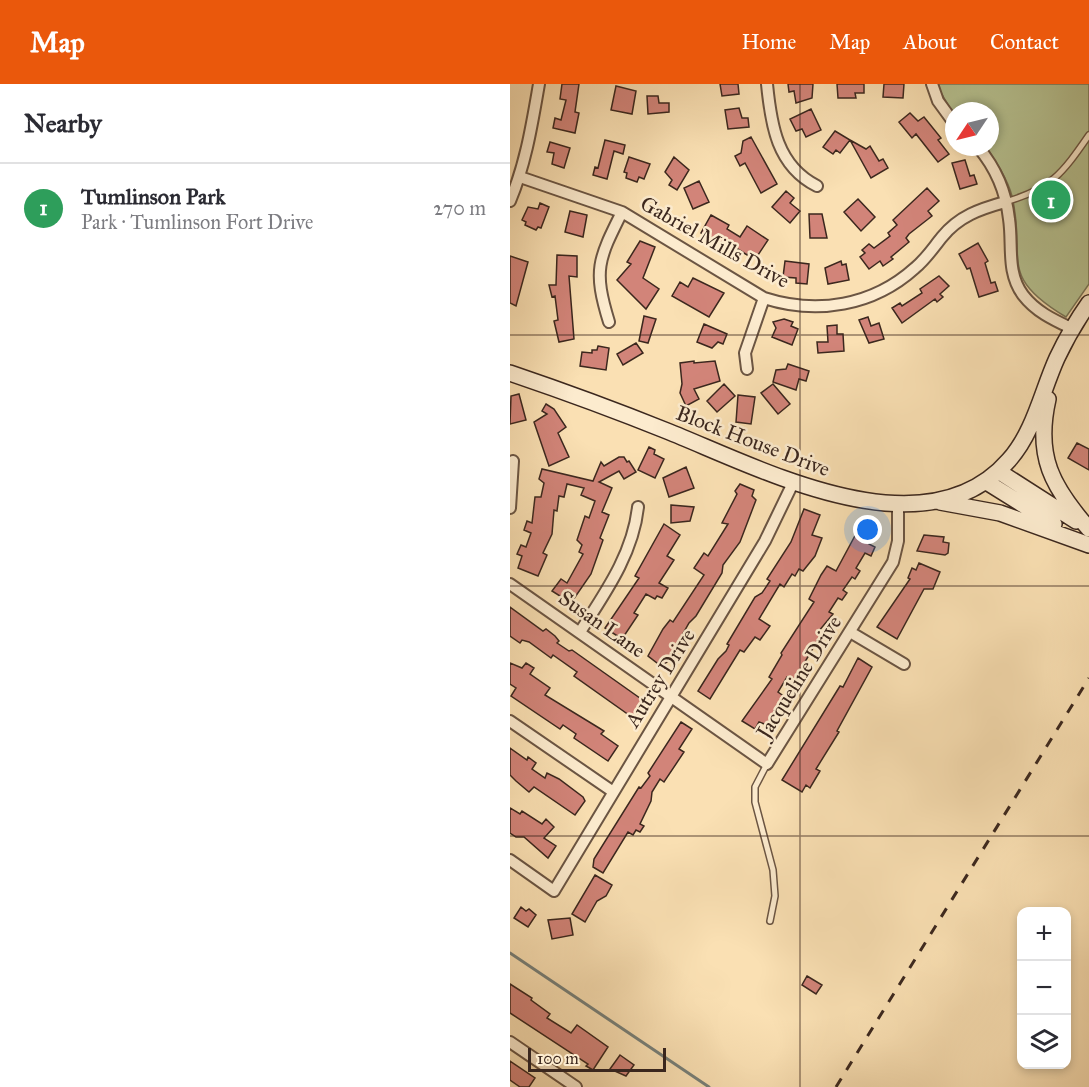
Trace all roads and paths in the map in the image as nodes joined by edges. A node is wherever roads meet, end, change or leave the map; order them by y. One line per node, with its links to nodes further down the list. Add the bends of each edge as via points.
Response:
1 (539, 84): 7 (street)
2 (767, 84): 8 (street, via 772,128 779,147 803,179)
3 (932, 84): 4 (street)
4 (945, 111)
5 (1089, 135): 10 (lane, via 1047,187)
6 (984, 156): 10 (street, via 994,170)
7 (520, 177): 9 (street); 11 (street, Gabriel Mills Drive)
8 (817, 186)
9 (510, 201)
10 (1005, 202): 12 (street, Gabriel Mills Drive, via 964,216 915,269 866,298 826,308 790,306); 15 (street, via 1015,280 1023,295 1040,311)
11 (622, 212): 12 (street, Gabriel Mills Drive); 14 (street, via 598,269 598,287)
12 (764, 298): 17 (street, via 745,352)
13 (1089, 303): 15 (street, Block House Drive)
14 (609, 322)
15 (1073, 329): 16 (street, Block House Drive)
16 (1058, 357): 20 (street, Block House Drive, via 1020,445); 27 (street, via 1044,415 1045,459 1057,488)
17 (747, 369)
18 (510, 373): 22 (street, Block House Drive, via 600,403)
19 (513, 461): 26 (street)
20 (998, 471): 21 (street, Block House Drive); 27 (street)
21 (985, 481): 23 (street, Block House Drive, via 964,493); 28 (street)
22 (793, 483): 24 (street, Block House Drive, via 846,498); 33 (street, Autrey Drive, via 765,542)
23 (928, 500): 24 (street, Block House Drive); 28 (street, via 1000,513)
24 (898, 502): 31 (street, Jacqueline Drive, via 898,541 893,561)
25 (638, 507): 30 (street, via 636,529 626,553)
26 (510, 508)
27 (1089, 529)
28 (1089, 545)
29 (510, 584): 30 (street, Susan Lane)
30 (580, 632): 33 (street, Susan Lane)
31 (850, 632): 32 (street); 35 (street, Jacqueline Drive)
32 (904, 664)
33 (672, 696): 35 (street, Jacqueline Drive); 36 (street, Autrey Drive)
34 (510, 721): 36 (street)
35 (767, 764): 38 (lane, via 755,788 755,802 773,870 775,896)
36 (612, 791): 37 (street, Autrey Drive, via 554,891)
37 (510, 860)
38 (770, 921)
39 (510, 1042): 40 (street)
40 (576, 1087)

